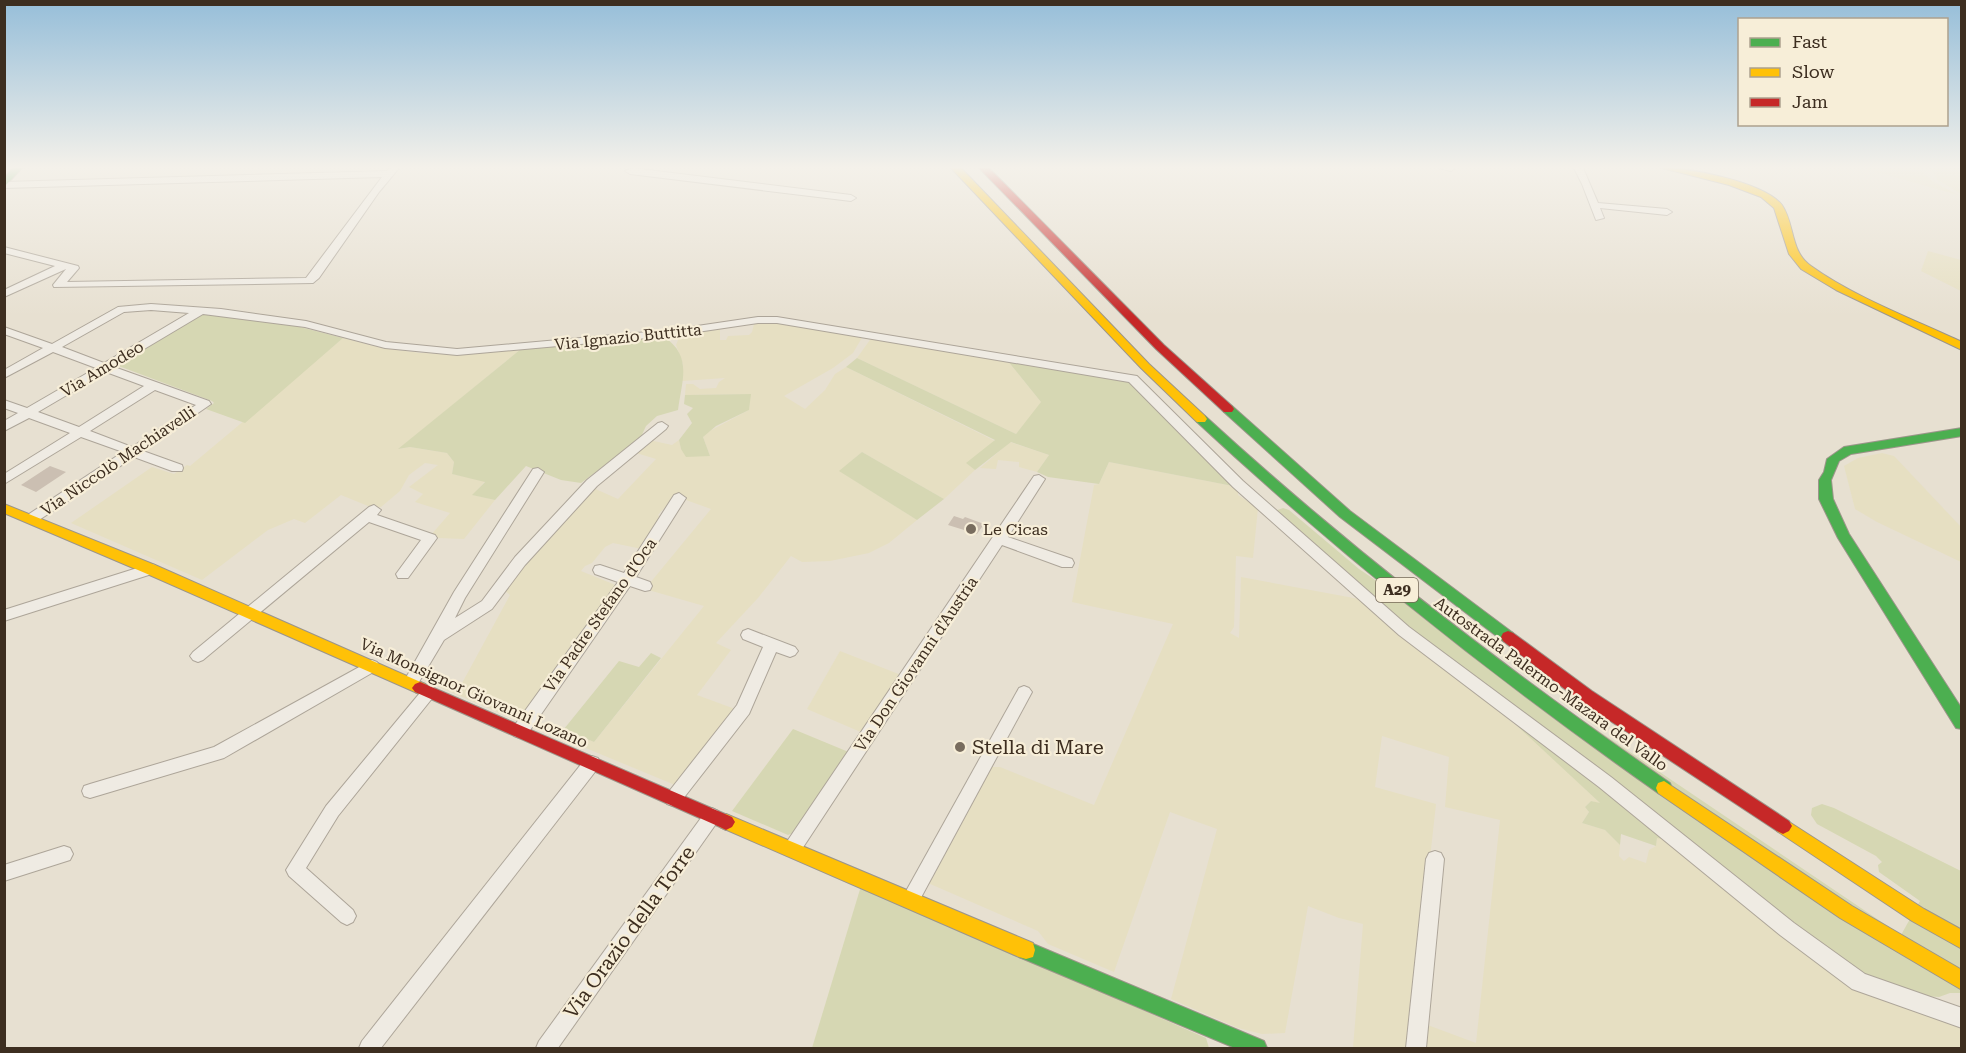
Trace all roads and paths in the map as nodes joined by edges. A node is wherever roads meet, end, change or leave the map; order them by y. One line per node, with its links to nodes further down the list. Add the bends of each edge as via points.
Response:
1 (357, 217): 6 (street, via 309,280 58,285)
2 (1002, 217): 60 (main road, Autostrada Palermo-Mazara del Vallo / A29, via 1145,366 1367,567 1495,668 1629,764 1846,912)
3 (1032, 217): 59 (main road, Autostrada Palermo-Mazara del Vallo / A29, via 1160,347 1345,514 1586,696)
4 (1781, 217): 10 (main road, via 1794,254 1805,267)
5 (4, 250): 6 (street)
6 (70, 266): 7 (street)
7 (4, 294)
8 (200, 310): 11 (street, Via Ignazio Buttitta, via 122,309); 12 (street, Via Amodeo); 61 (street, Via Ignazio Buttitta, via 306,324 411,349 457,352 777,320 1133,379 1238,484 1404,631 1605,782 1787,929 1859,982)
9 (6, 332): 11 (street)
10 (1962, 347)
11 (51, 348): 12 (street); 13 (street)
12 (105, 368): 14 (street); 16 (street, Via Amodeo)
13 (4, 375)
14 (154, 385): 19 (street); 21 (street, Via Niccolò Machiavelli, via 205,404)
15 (4, 404): 16 (street)
16 (28, 413): 18 (street, Via Amodeo); 19 (street)
17 (662, 426): 39 (street, via 592,483 520,561 487,605)
18 (4, 427)
19 (79, 432): 21 (street); 25 (street)
20 (1962, 432): 47 (main road, via 1848,450 1833,459 1825,480 1826,499 1843,535)
21 (132, 452): 22 (street); 28 (street, Via Niccolò Machiavelli)
22 (177, 468)
23 (538, 472): 39 (street, via 459,596)
24 (1040, 479): 29 (street, Via Don Giovanni d'Austria)
25 (4, 480)
26 (679, 498): 34 (street, Via Padre Stefano d'Oca)
27 (4, 508): 28 (main road, Via Monsignor Giovanni Lozano)
28 (31, 519): 31 (main road, Via Monsignor Giovanni Lozano)
29 (999, 539): 30 (street); 53 (street, Via Don Giovanni d'Austria)
30 (1067, 563)
31 (150, 569): 36 (main road, Via Monsignor Giovanni Lozano); 37 (street)
32 (600, 570): 34 (street)
33 (403, 574): 36 (street, via 430,538 371,513)
34 (627, 580): 35 (street); 48 (street, Via Padre Stefano d'Oca)
35 (645, 586)
36 (250, 613): 42 (street); 43 (main road, Via Monsignor Giovanni Lozano)
37 (4, 616)
38 (748, 635): 40 (street)
39 (439, 636): 44 (street)
40 (772, 644): 41 (street); 51 (street, via 743,708)
41 (790, 651)
42 (198, 656)
43 (372, 666): 44 (main road, Via Monsignor Giovanni Lozano); 50 (street, via 218,753)
44 (411, 683): 45 (main road, Via Monsignor Giovanni Lozano)
45 (429, 692): 48 (main road, Via Monsignor Giovanni Lozano); 58 (street, via 332,811 295,870)
46 (1024, 692): 57 (street)
47 (1962, 723)
48 (520, 731): 49 (main road, Via Monsignor Giovanni Lozano)
49 (592, 763): 51 (main road, Via Monsignor Giovanni Lozano); 62 (street)
50 (90, 791)
51 (674, 798): 52 (main road, Via Monsignor Giovanni Lozano)
52 (712, 816): 53 (main road, Via Monsignor Giovanni Lozano); 63 (street, Via Orazio della Torre)
53 (792, 849): 57 (main road, Via Monsignor Giovanni Lozano)
54 (64, 854): 56 (street)
55 (1435, 859): 65 (street)
56 (4, 873)
57 (911, 899): 64 (main road, Via Monsignor Giovanni Lozano)
58 (347, 916)
59 (1962, 940)
60 (1962, 981)
61 (1962, 1018)
62 (369, 1048)
63 (546, 1048)
64 (1257, 1048)
65 (1416, 1048)

